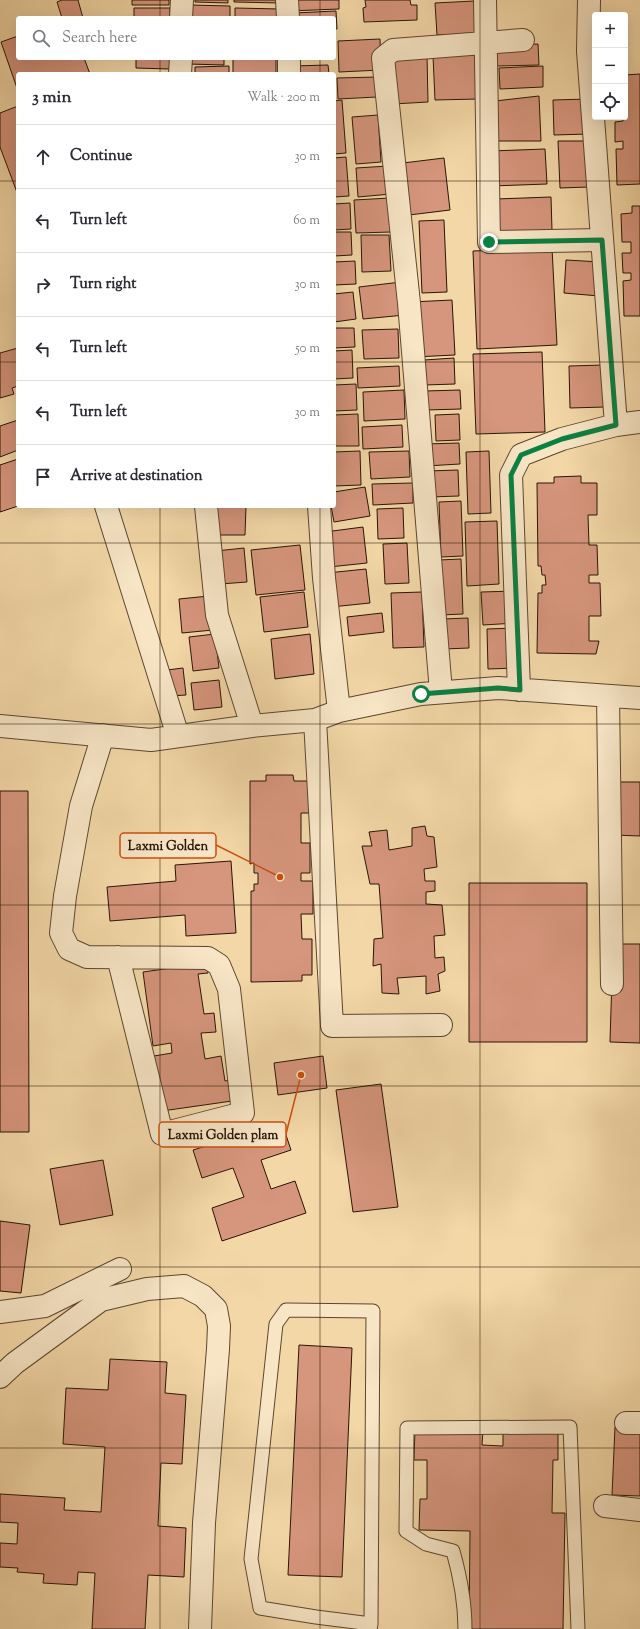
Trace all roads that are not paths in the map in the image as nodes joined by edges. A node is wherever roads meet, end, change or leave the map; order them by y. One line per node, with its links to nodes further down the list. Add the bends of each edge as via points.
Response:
1 (182, 0): 5 (street)
2 (287, 0): 6 (street)
3 (485, 0): 8 (street)
4 (589, 0): 13 (street, via 588,51)
5 (181, 16)
6 (288, 16)
7 (523, 40): 8 (street)
8 (485, 43): 13 (street, via 489,242); 20 (street, via 393,50 382,58 408,302)
9 (181, 60): 11 (street)
10 (289, 60): 12 (street)
11 (180, 72)
12 (289, 72)
13 (602, 240): 15 (street)
14 (640, 422): 15 (street)
15 (616, 425): 19 (street, via 562,439 521,455 511,475)
16 (107, 508): 28 (street)
17 (206, 508): 26 (street, via 217,615)
18 (319, 508): 23 (street)
19 (520, 690): 20 (street, via 498,688); 21 (street)
20 (441, 692): 23 (street)
21 (608, 696): 22 (street); 30 (street)
22 (640, 698)
23 (339, 711): 24 (street)
24 (315, 720): 26 (street); 31 (street, via 332,1026)
25 (0, 726): 27 (street)
26 (252, 726): 28 (street)
27 (103, 736): 28 (street, via 152,740); 29 (street, via 81,806 61,933 69,949 87,957)
28 (178, 736)
29 (118, 957): 29 (street, via 208,958 219,965 229,989 243,1113 162,1134)
30 (612, 984)
31 (441, 1025)
32 (120, 1269): 33 (street, via 45,1306)
33 (0, 1312)
34 (0, 1377): 38 (street, via 15,1363 101,1300 148,1289 184,1286 203,1296 216,1309 219,1326 218,1349 204,1523)
35 (605, 1506): 36 (street)
36 (640, 1510)
37 (370, 1626): 37 (lane, via 260,1608 251,1559 276,1324 286,1310 372,1311)
38 (200, 1629)
39 (465, 1629): 40 (lane, via 458,1568 453,1551 426,1544 406,1531 407,1428 570,1427)
40 (578, 1629)

